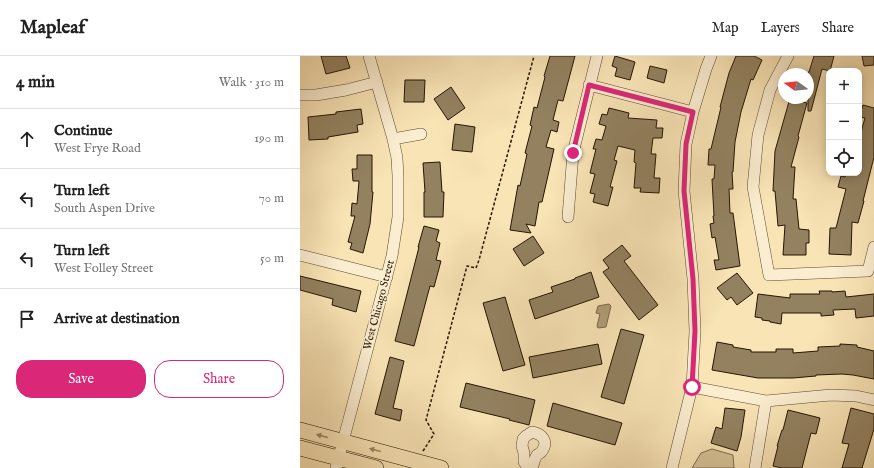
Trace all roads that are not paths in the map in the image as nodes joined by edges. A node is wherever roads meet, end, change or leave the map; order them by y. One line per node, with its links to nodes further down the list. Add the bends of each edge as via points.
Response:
1 (369, 56): 5 (street, West Chicago Street)
2 (597, 56): 6 (street)
3 (711, 56): 8 (street)
4 (788, 56): 12 (street, via 770,90 758,135 753,187 769,275 868,270)
5 (377, 82): 7 (street, via 346,90); 10 (street, West Chicago Street)
6 (589, 85): 8 (street); 11 (street, via 573,153)
7 (300, 95)
8 (693, 112): 15 (street, via 686,144 684,191 693,279 695,331)
9 (420, 134): 10 (street)
10 (394, 139): 14 (street, West Chicago Street, via 398,176 398,217)
11 (568, 217)
12 (874, 247)
13 (300, 255): 14 (street)
14 (386, 277): 19 (street, West Chicago Street)
15 (692, 387): 16 (street); 24 (street)
16 (766, 400): 17 (street, via 831,394); 25 (street)
17 (874, 400)
18 (300, 430): 19 (main road, one-way to 18)
19 (343, 442): 21 (street, West Chicago Street); 23 (main road, one-way to 19)
20 (300, 448): 21 (main road)
21 (338, 463): 22 (main road)
22 (376, 468)
23 (441, 468)
24 (672, 468)
25 (755, 468)

